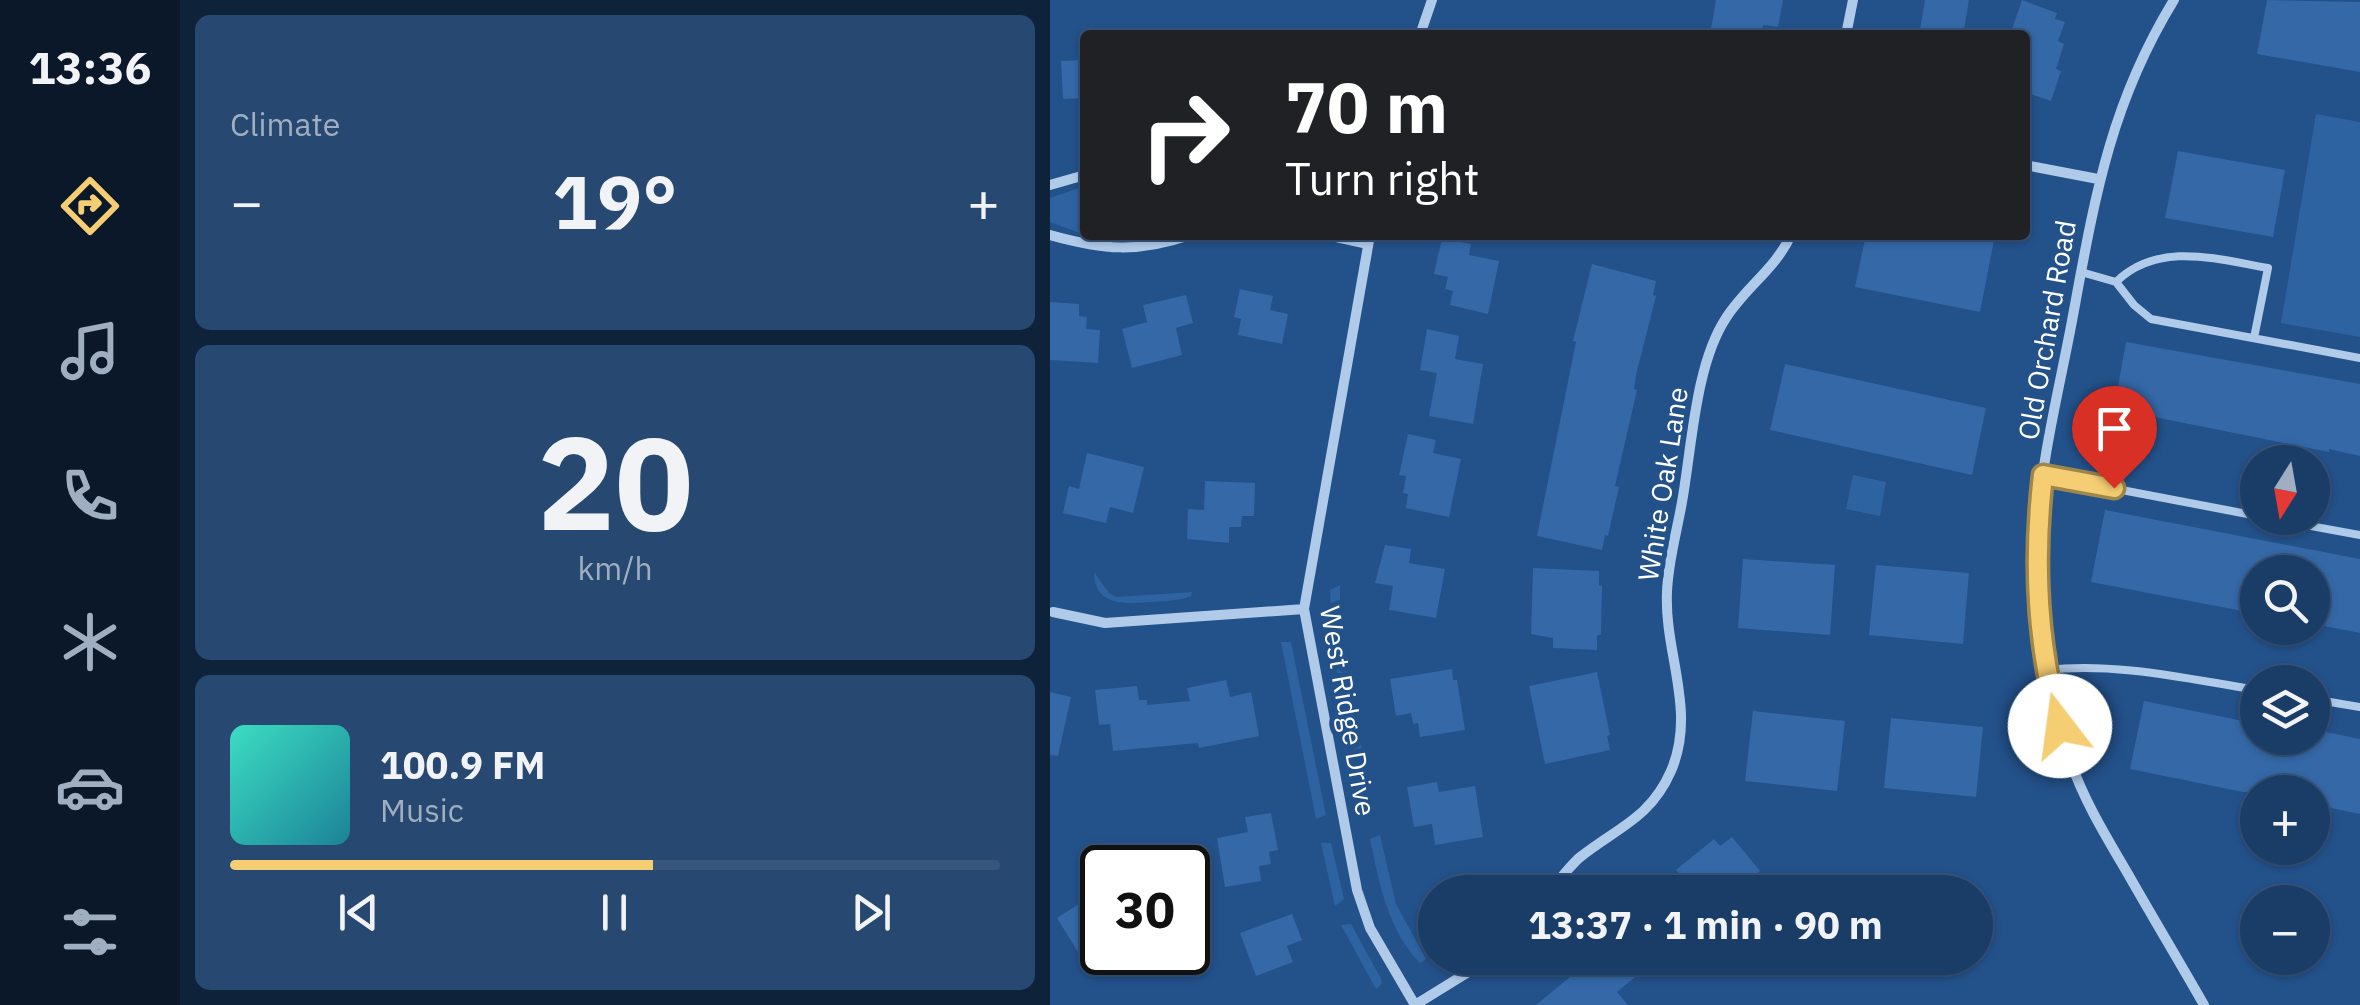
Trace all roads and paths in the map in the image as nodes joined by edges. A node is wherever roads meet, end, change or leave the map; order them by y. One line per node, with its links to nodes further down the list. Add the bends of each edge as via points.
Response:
1 (1432, 0): 4 (street)
2 (1853, 0): 5 (street)
3 (2174, 0): 8 (street, Old Orchard Road, via 2119,111)
4 (1422, 30)
5 (1847, 30)
6 (2030, 165): 8 (street)
7 (1080, 176): 9 (street)
8 (2098, 178): 14 (street, Old Orchard Road)
9 (1050, 185)
10 (1050, 235): 11 (street, via 1140,250)
11 (1173, 240)
12 (1369, 240): 22 (street, West Ridge Drive)
13 (1789, 240): 28 (street, White Oak Lane, via 1726,317 1705,369 1667,590 1682,706 1681,740 1670,772 1650,806)
14 (2080, 272): 15 (lane); 18 (street, Old Orchard Road)
15 (2116, 282): 16 (lane, via 2151,319); 16 (lane, via 2131,268 2189,254 2268,268)
16 (2254, 338): 17 (lane)
17 (2360, 358)
18 (2043, 475): 19 (lane); 24 (street, Old Orchard Road, via 2036,577)
19 (2240, 513)
20 (2330, 530): 21 (lane)
21 (2360, 535)
22 (1304, 609): 23 (street, via 1104,623); 30 (street, West Ridge Drive, via 1358,890 1370,928)
23 (1053, 612)
24 (2046, 670): 25 (lane, via 2115,668); 31 (street, Old Orchard Road, via 2071,763 2097,821)
25 (2240, 687)
26 (2330, 702): 27 (lane)
27 (2360, 707)
28 (1564, 875)
29 (1464, 975): 30 (street)
30 (1415, 1005)
31 (2204, 1005)

